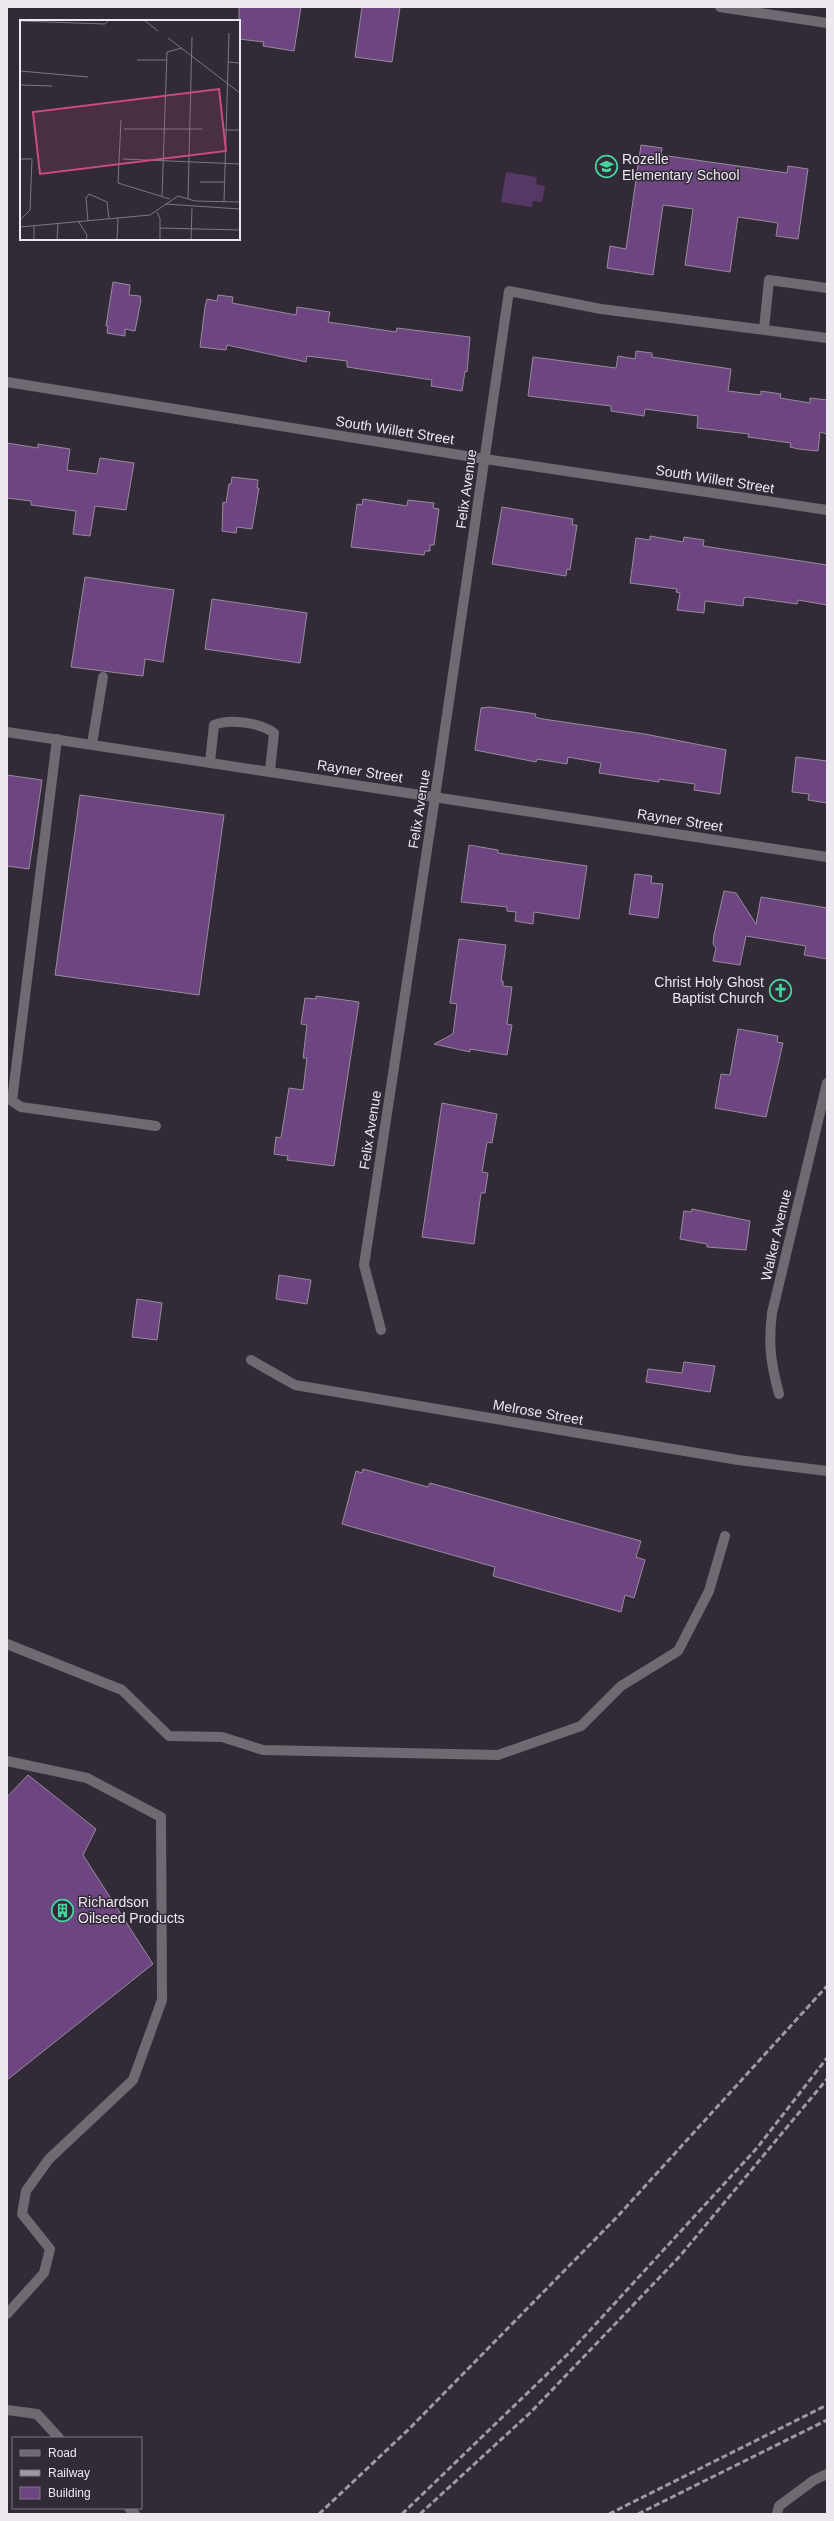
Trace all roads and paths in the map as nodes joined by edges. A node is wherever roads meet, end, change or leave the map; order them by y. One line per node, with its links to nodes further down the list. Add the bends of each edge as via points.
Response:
1 (720, 7): 2 (street)
2 (827, 23)
3 (827, 288): 4 (street, via 769,280)
4 (764, 329): 5 (street); 7 (street, Felix Avenue, via 601,309 509,291)
5 (827, 338)
6 (7, 382): 7 (street, South Willett Street)
7 (484, 459): 8 (street, South Willett Street); 15 (street, Felix Avenue)
8 (827, 510)
9 (103, 677): 12 (street)
10 (7, 732): 11 (street, Rayner Street)
11 (57, 739): 12 (street, Rayner Street); 18 (street, via 12,1101 21,1107)
12 (92, 744): 13 (street, Rayner Street)
13 (210, 762): 14 (street, Rayner Street); 14 (street, via 214,725 222,722 266,727 274,733)
14 (270, 771): 15 (street, Rayner Street)
15 (436, 797): 16 (street, Rayner Street); 19 (street, Felix Avenue, via 364,1265)
16 (827, 857)
17 (827, 1083): 21 (street, Walker Avenue, via 772,1313 770,1359)
18 (156, 1126)
19 (380, 1330)
20 (251, 1360): 22 (street, Melrose Street, via 296,1385 738,1460)
21 (779, 1394)
22 (827, 1471)
23 (725, 1536): 24 (street, via 709,1591 678,1651 621,1686 581,1726 498,1755 263,1750 222,1737 170,1736 122,1690)
24 (7, 1644)
25 (7, 1761): 26 (street, via 87,1778 161,1817 163,1881 162,2000 133,2080 48,2159 26,2191 22,2214 50,2249 44,2273)
26 (7, 2314)
27 (7, 2410): 28 (street, via 37,2414)
28 (58, 2437)
29 (827, 2474): 30 (street, via 814,2480 778,2506)
30 (777, 2514)

